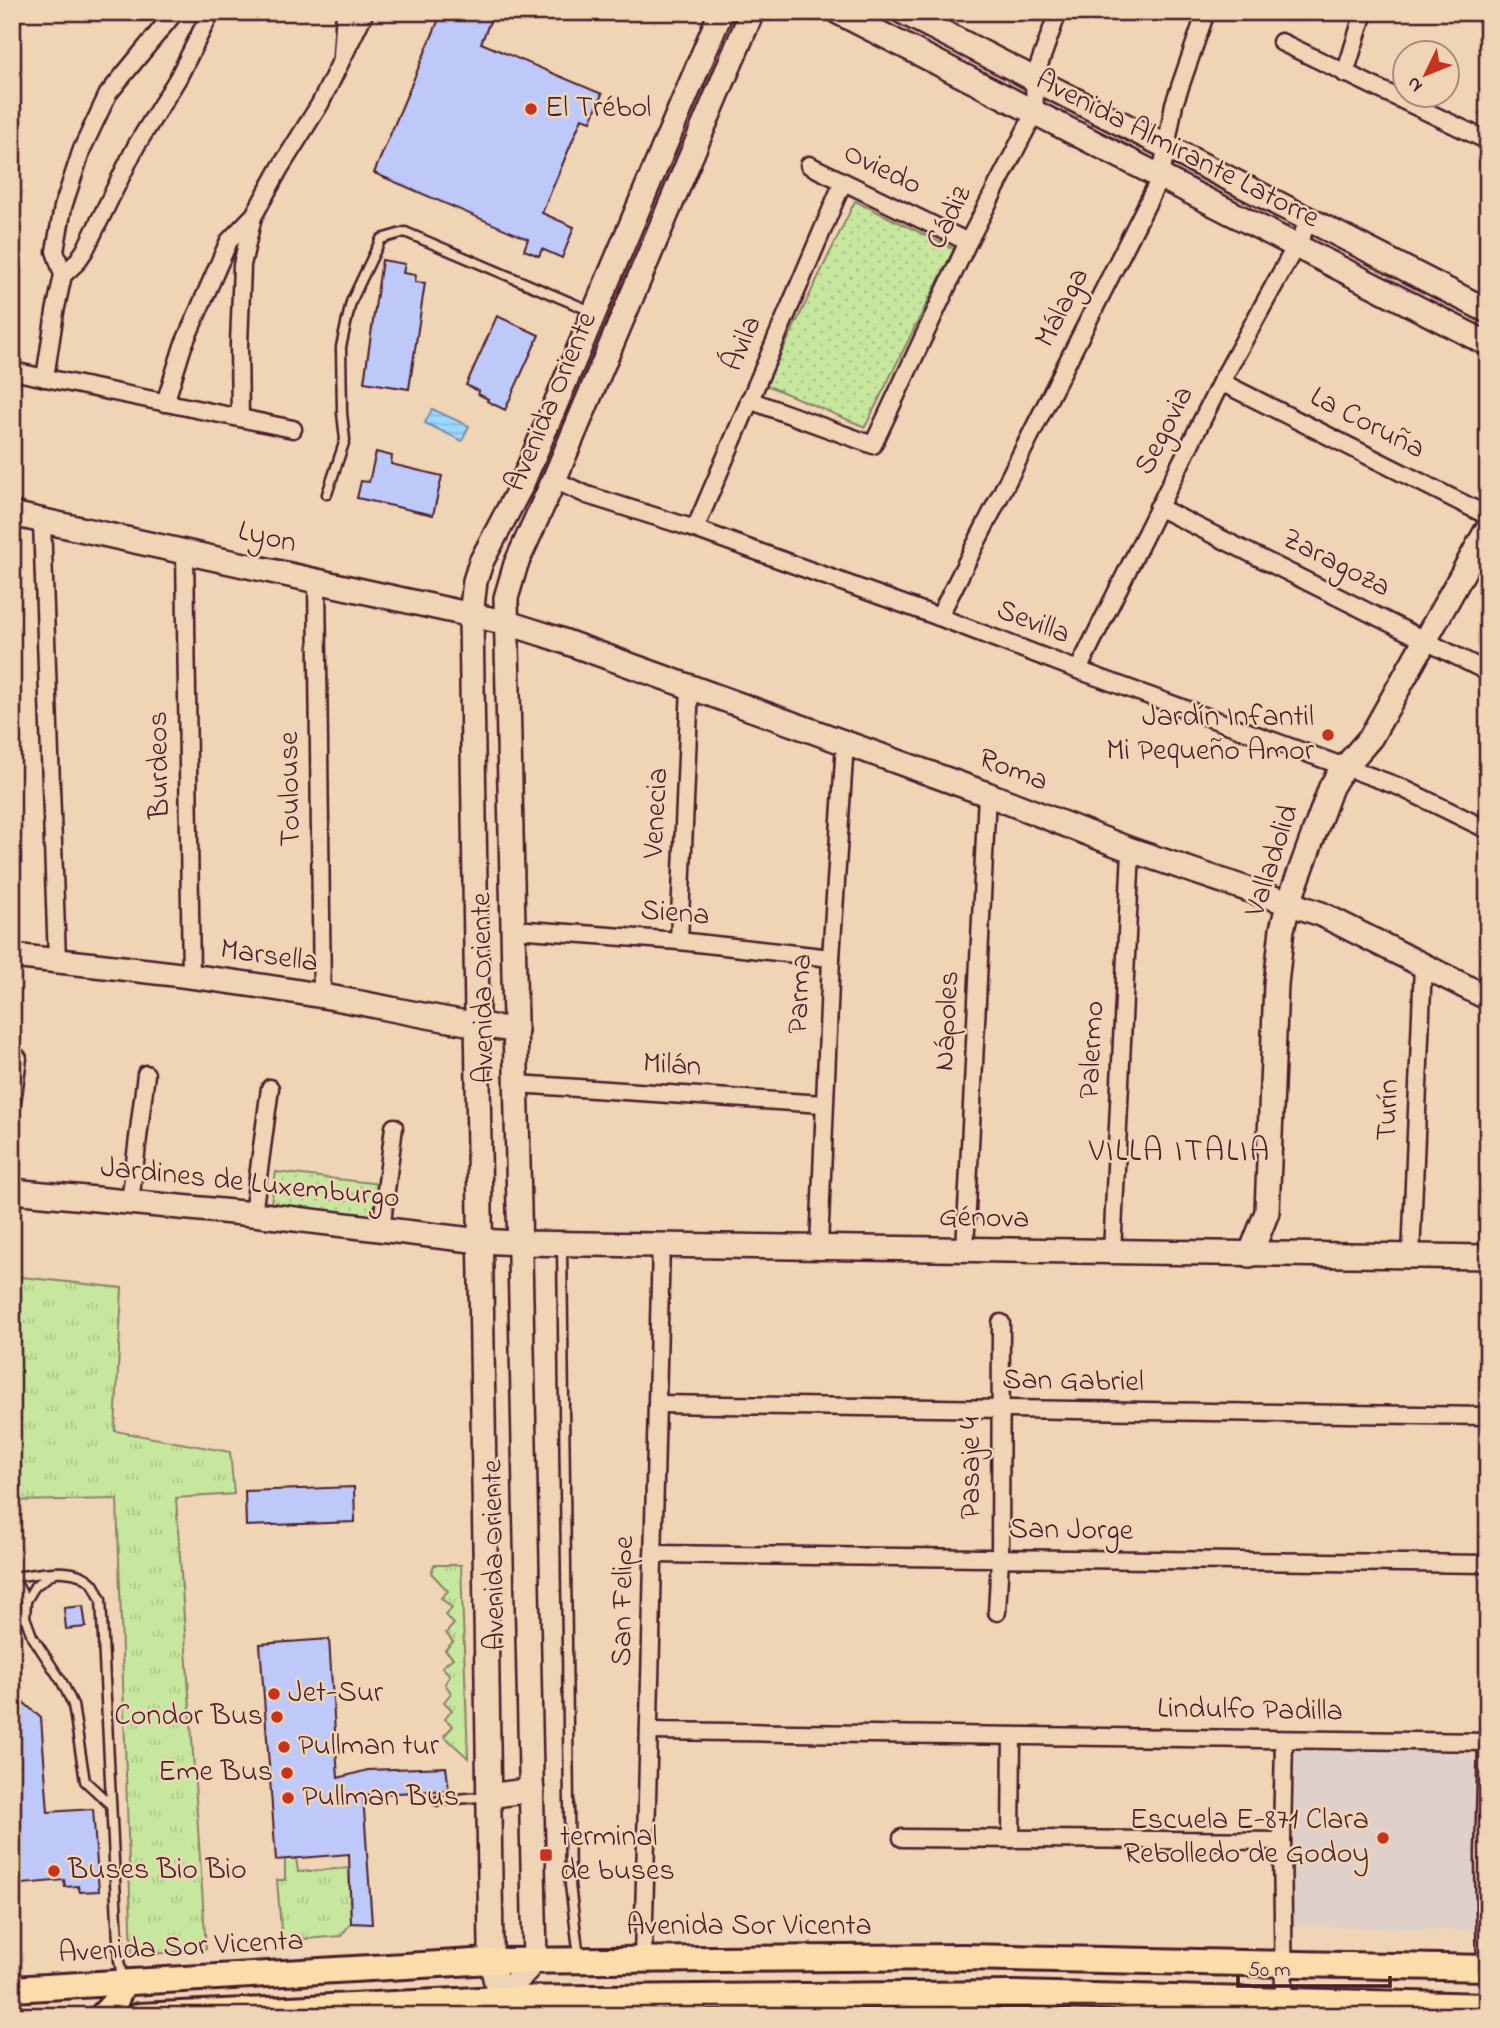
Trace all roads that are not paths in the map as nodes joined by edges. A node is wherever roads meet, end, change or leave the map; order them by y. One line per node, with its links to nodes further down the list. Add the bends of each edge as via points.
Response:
1 (175, 12): 26 (street, via 108,94 82,149 63,207 55,251)
2 (211, 12): 26 (street, via 136,146 85,250)
3 (345, 12): 13 (street)
4 (365, 12): 13 (street)
5 (721, 12): 28 (main road, Avenida Oriente)
6 (752, 12): 37 (main road, Avenida Oriente)
7 (838, 12): 16 (main road, Avenida Almirante Latorre)
8 (1058, 12): 15 (street, Cádiz)
9 (1206, 12): 18 (street, Málaga, via 1174,104)
10 (1364, 12): 14 (street)
11 (910, 14): 15 (main road, Avenida Almirante Latorre)
12 (1281, 42): 14 (street)
13 (342, 56): 22 (street, via 320,104)
14 (1345, 74): 17 (street)
15 (1034, 79): 16 (street, Cádiz); 18 (main road, Avenida Almirante Latorre)
16 (1035, 112): 20 (main road, Avenida Almirante Latorre); 24 (street, Cádiz)
17 (1488, 141)
18 (1166, 147): 20 (street, Málaga); 23 (main road, Avenida Almirante Latorre)
19 (809, 165): 21 (street, Oviedo)
20 (1161, 176): 25 (main road, Avenida Almirante Latorre); 48 (street, Málaga)
21 (843, 182): 24 (street, Oviedo); 33 (street, Ávila)
22 (253, 216): 34 (street, via 225,250 183,346); 35 (street, via 242,265)
23 (1310, 220): 25 (street, Segovia); 27 (main road, Avenida Almirante Latorre)
24 (968, 242): 33 (street, Cádiz, via 873,445)
25 (1296, 247): 29 (main road, Avenida Almirante Latorre); 32 (street, Segovia)
26 (63, 275): 31 (street)
27 (1488, 311)
28 (595, 313): 38 (lane, via 405,232 381,239 351,302 341,347 345,440); 47 (main road, Avenida Oriente, via 521,486 481,562)
29 (1488, 344)
30 (12, 371): 31 (street)
31 (45, 378): 34 (street)
32 (1221, 382): 39 (street, Segovia); 41 (street, La Coruña)
33 (749, 400): 44 (street, Ávila)
34 (165, 403): 35 (street)
35 (240, 418): 36 (street)
36 (293, 429)
37 (554, 480): 44 (street, Sevilla); 49 (main road, Avenida Oriente, via 510,581)
38 (327, 494)
39 (1158, 507): 50 (street, Zaragoza); 51 (street, Segovia)
40 (12, 514): 42 (main road, Lyon)
41 (1488, 516)
42 (42, 521): 45 (main road, Lyon); 64 (street)
43 (1488, 528): 50 (main road, Valladolid)
44 (695, 529): 48 (street, Sevilla)
45 (185, 552): 46 (main road, Lyon); 66 (street, Burdeos)
46 (317, 581): 47 (main road, Lyon); 67 (street, Toulouse)
47 (471, 616): 49 (main road, Lyon); 69 (main road, Avenida Oriente)
48 (939, 617): 51 (street, Sevilla)
49 (508, 623): 53 (main road, Roma); 60 (main road, Avenida Oriente)
50 (1426, 641): 52 (street, Zaragoza); 55 (main road, Valladolid, via 1371,737)
51 (1078, 670): 55 (street, Sevilla)
52 (1488, 672)
53 (690, 687): 54 (main road, Roma); 61 (street, Venecia)
54 (845, 743): 56 (main road, Roma); 63 (street, Parma)
55 (1346, 767): 57 (street, Sevilla); 59 (main road, Valladolid, via 1331,787)
56 (987, 794): 58 (main road, Roma); 87 (street, Nápoles)
57 (1488, 830)
58 (1131, 850): 59 (main road, Roma); 88 (street, Palermo)
59 (1289, 902): 65 (main road, Roma); 89 (main road, Valladolid, via 1276,984 1267,1212)
60 (514, 929): 61 (street, Siena); 70 (main road, Avenida Oriente)
61 (679, 942): 63 (street, Siena)
62 (12, 956): 64 (main road, Marsella)
63 (831, 958): 76 (street, Parma)
64 (57, 961): 66 (main road, Marsella)
65 (1423, 965): 68 (main road, Roma); 90 (street, Turín)
66 (191, 977): 67 (main road, Marsella)
67 (322, 996): 69 (main road, Marsella)
68 (1488, 998)
69 (477, 1026): 70 (main road, Marsella); 82 (main road, Avenida Oriente)
70 (516, 1030): 73 (main road, Avenida Oriente)
71 (18, 1058): 75 (street)
72 (146, 1074): 79 (street)
73 (517, 1083): 76 (street, Milán); 83 (main road, Avenida Oriente)
74 (270, 1088): 80 (street)
75 (12, 1102)
76 (823, 1104): 86 (street, Parma)
77 (394, 1127): 81 (street)
78 (12, 1191): 79 (main road, Jardines de Luxemburgo)
79 (130, 1202): 80 (main road, Jardines de Luxemburgo)
80 (253, 1214): 81 (main road, Jardines de Luxemburgo)
81 (381, 1230): 82 (main road, Jardines de Luxemburgo)
82 (480, 1241): 83 (main road, Génova); 96 (main road, Avenida Oriente)
83 (520, 1243): 84 (main road, Génova); 97 (main road, Avenida Oriente)
84 (561, 1243): 85 (main road, Génova); 119 (lane, via 570,1885)
85 (662, 1244): 86 (main road, Génova); 93 (street, San Felipe)
86 (819, 1247): 87 (main road, Génova)
87 (965, 1250): 88 (main road, Génova)
88 (1112, 1253): 89 (main road, Génova)
89 (1250, 1255): 90 (main road, Génova)
90 (1411, 1257): 91 (main road, Génova)
91 (1488, 1257)
92 (1001, 1323): 94 (street, Pasaje 4)
93 (657, 1404): 94 (street, San Gabriel); 98 (street, San Felipe)
94 (999, 1409): 95 (street, San Gabriel); 99 (street, Pasaje 4)
95 (1488, 1416)
96 (485, 1537): 97 (main road, via 517,1538); 110 (main road, Avenida Oriente)
97 (527, 1554): 109 (main road, Avenida Oriente)
98 (653, 1555): 99 (street, San Jorge); 105 (street, San Felipe)
99 (1000, 1558): 100 (street, San Jorge); 104 (street, Pasaje 4)
100 (1488, 1564)
101 (54, 1572): 102 (lane); 103 (lane); 112 (lane, via 73,1573 92,1583 101,1599)
102 (12, 1577): 103 (lane)
103 (26, 1601): 112 (lane, via 25,1616 32,1636 73,1705 85,1781)
104 (997, 1612)
105 (649, 1731): 106 (street, Lindulfo Padilla); 117 (street, San Felipe)
106 (1012, 1736): 107 (street, Lindulfo Padilla); 114 (street)
107 (1284, 1740): 108 (street, Lindulfo Padilla); 115 (street)
108 (1488, 1742): 116 (street)
109 (532, 1790): 110 (main road); 118 (main road, Avenida Oriente)
110 (489, 1796): 111 (lane); 120 (main road, Avenida Oriente)
111 (439, 1801)
112 (111, 1805): 123 (lane)
113 (902, 1838): 114 (street)
114 (1010, 1839): 115 (street)
115 (1282, 1841): 121 (street)
116 (1486, 1856): 122 (street)
117 (643, 1959): 119 (main road, Avenida Sor Vicenta); 121 (main road, Avenida Sor Vicenta, via 962,1957)
118 (535, 1960): 119 (main road, Avenida Sor Vicenta); 120 (main road, Avenida Sor Vicenta); 127 (main road)
119 (579, 1960)
120 (491, 1961): 123 (main road, Avenida Sor Vicenta); 127 (main road, Avenida Oriente)
121 (1282, 1964): 122 (main road, Avenida Sor Vicenta); 125 (street)
122 (1487, 1968)
123 (123, 1983): 124 (main road, Avenida Sor Vicenta); 128 (main road)
124 (12, 1989)
125 (1284, 2005): 126 (main road); 127 (main road, via 1014,1994)
126 (1488, 2006)
127 (500, 2007): 129 (main road)
128 (102, 2016)
129 (139, 2016)

